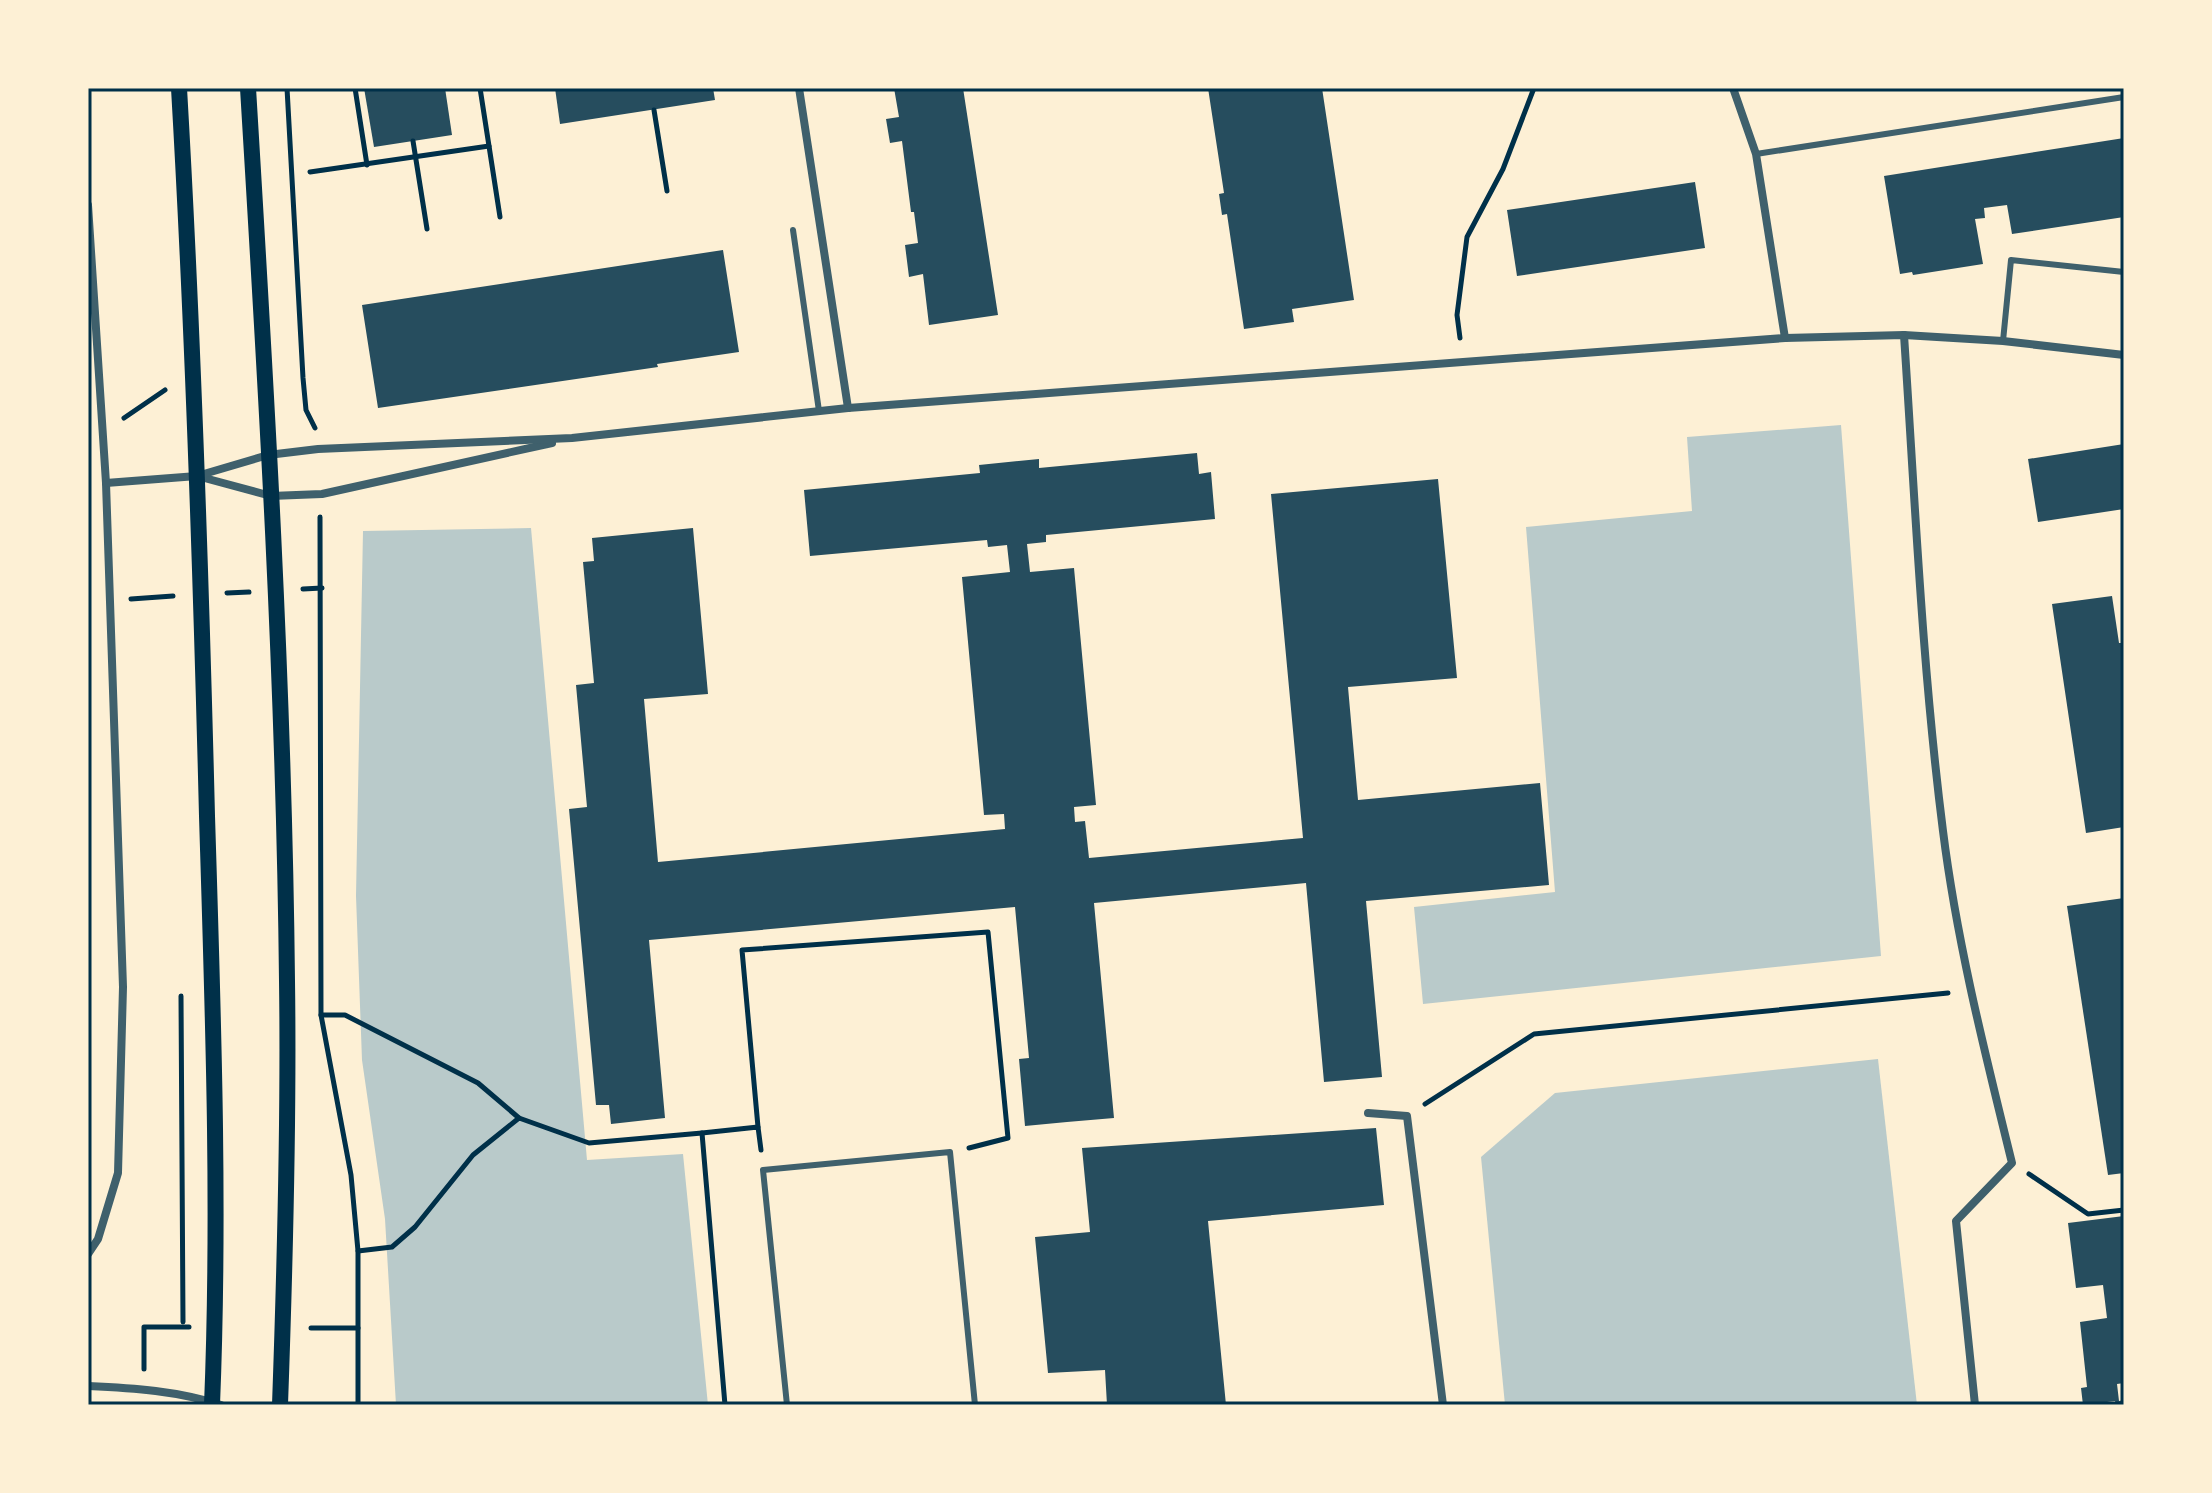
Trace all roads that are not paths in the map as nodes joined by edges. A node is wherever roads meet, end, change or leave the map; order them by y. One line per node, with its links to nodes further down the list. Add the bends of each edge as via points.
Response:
1 (179, 88): 18 (main road)
2 (248, 88): 17 (main road)
3 (799, 88): 14 (street)
4 (1733, 88): 6 (street)
5 (2124, 97): 6 (lane)
6 (1756, 154): 11 (street)
7 (88, 205): 19 (street)
8 (793, 230): 15 (lane)
9 (2124, 272): 12 (lane, via 2011,260)
10 (1904, 335): 11 (street); 12 (street); 29 (street, via 1943,832 1969,991 2012,1163 1956,1221)
11 (1785, 338): 14 (street)
12 (2003, 341): 13 (street)
13 (2124, 355)
14 (848, 408): 15 (street)
15 (819, 411): 16 (street)
16 (572, 438): 17 (street); 20 (street, via 322,494)
17 (268, 455): 18 (street); 20 (main road)
18 (197, 476): 19 (street); 20 (street); 24 (main road, via 210,904)
19 (106, 483): 22 (street, via 123,987 118,1173 98,1239)
20 (271, 496): 25 (main road, via 287,981)
21 (1368, 1113): 28 (street, via 1407,1116)
22 (88, 1254)
23 (88, 1386): 24 (street, via 144,1388)
24 (215, 1404)
25 (280, 1405)
26 (787, 1405): 27 (lane, via 763,1170 950,1152)
27 (975, 1405)
28 (1443, 1405)
29 (1975, 1405)

